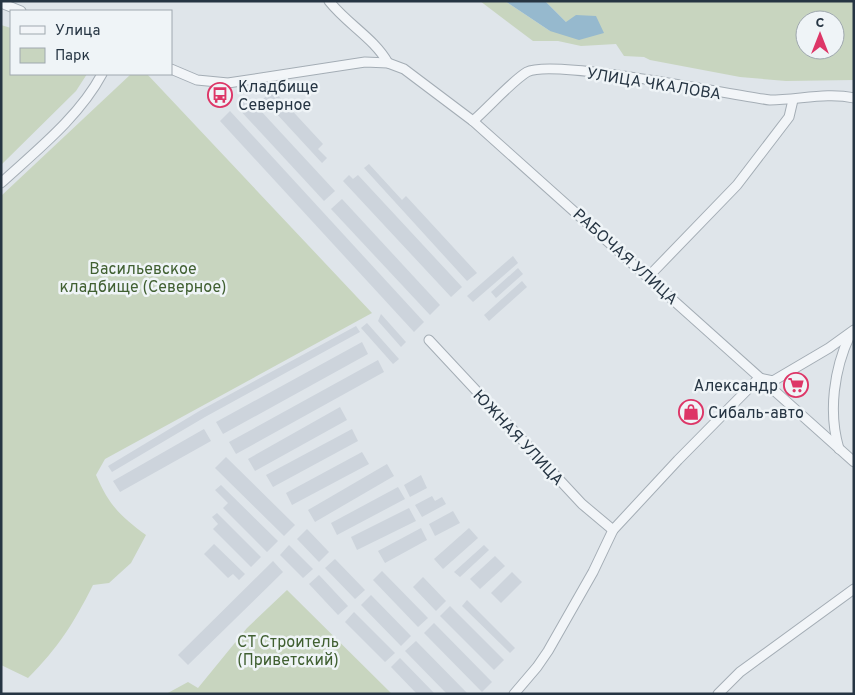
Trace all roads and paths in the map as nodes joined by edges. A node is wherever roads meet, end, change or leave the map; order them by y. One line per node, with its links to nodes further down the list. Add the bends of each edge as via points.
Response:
1 (329, 1): 4 (street, РАБОЧАЯ УЛИЦА, via 342,18 379,47)
2 (1, 3): 3 (street)
3 (19, 10)
4 (388, 63): 5 (street, РАБОЧАЯ УЛИЦА, via 365,62 228,83 197,80); 9 (street, РАБОЧАЯ УЛИЦА, via 404,69)
5 (172, 69)
6 (101, 75): 10 (street, via 92,93)
7 (854, 98): 8 (street, УЛИЦА ЧКАЛОВА, via 839,94)
8 (793, 100): 9 (street, УЛИЦА ЧКАЛОВА, via 748,97 600,73 537,70 528,72); 11 (street, via 788,117 737,185)
9 (474, 122): 11 (street, РАБОЧАЯ УЛИЦА)
10 (1, 183)
11 (649, 276): 14 (street, РАБОЧАЯ УЛИЦА)
12 (852, 331): 14 (street, via 773,381); 15 (street, via 839,366 833,409)
13 (429, 340): 17 (street, ЮЖНАЯ УЛИЦА, via 582,504)
14 (759, 378): 15 (street, РАБОЧАЯ УЛИЦА); 17 (street)
15 (839, 449): 16 (street, РАБОЧАЯ УЛИЦА)
16 (854, 462)
17 (613, 530): 19 (street, via 548,651)
18 (854, 590): 20 (street, via 740,672)
19 (514, 694)
20 (718, 694)

